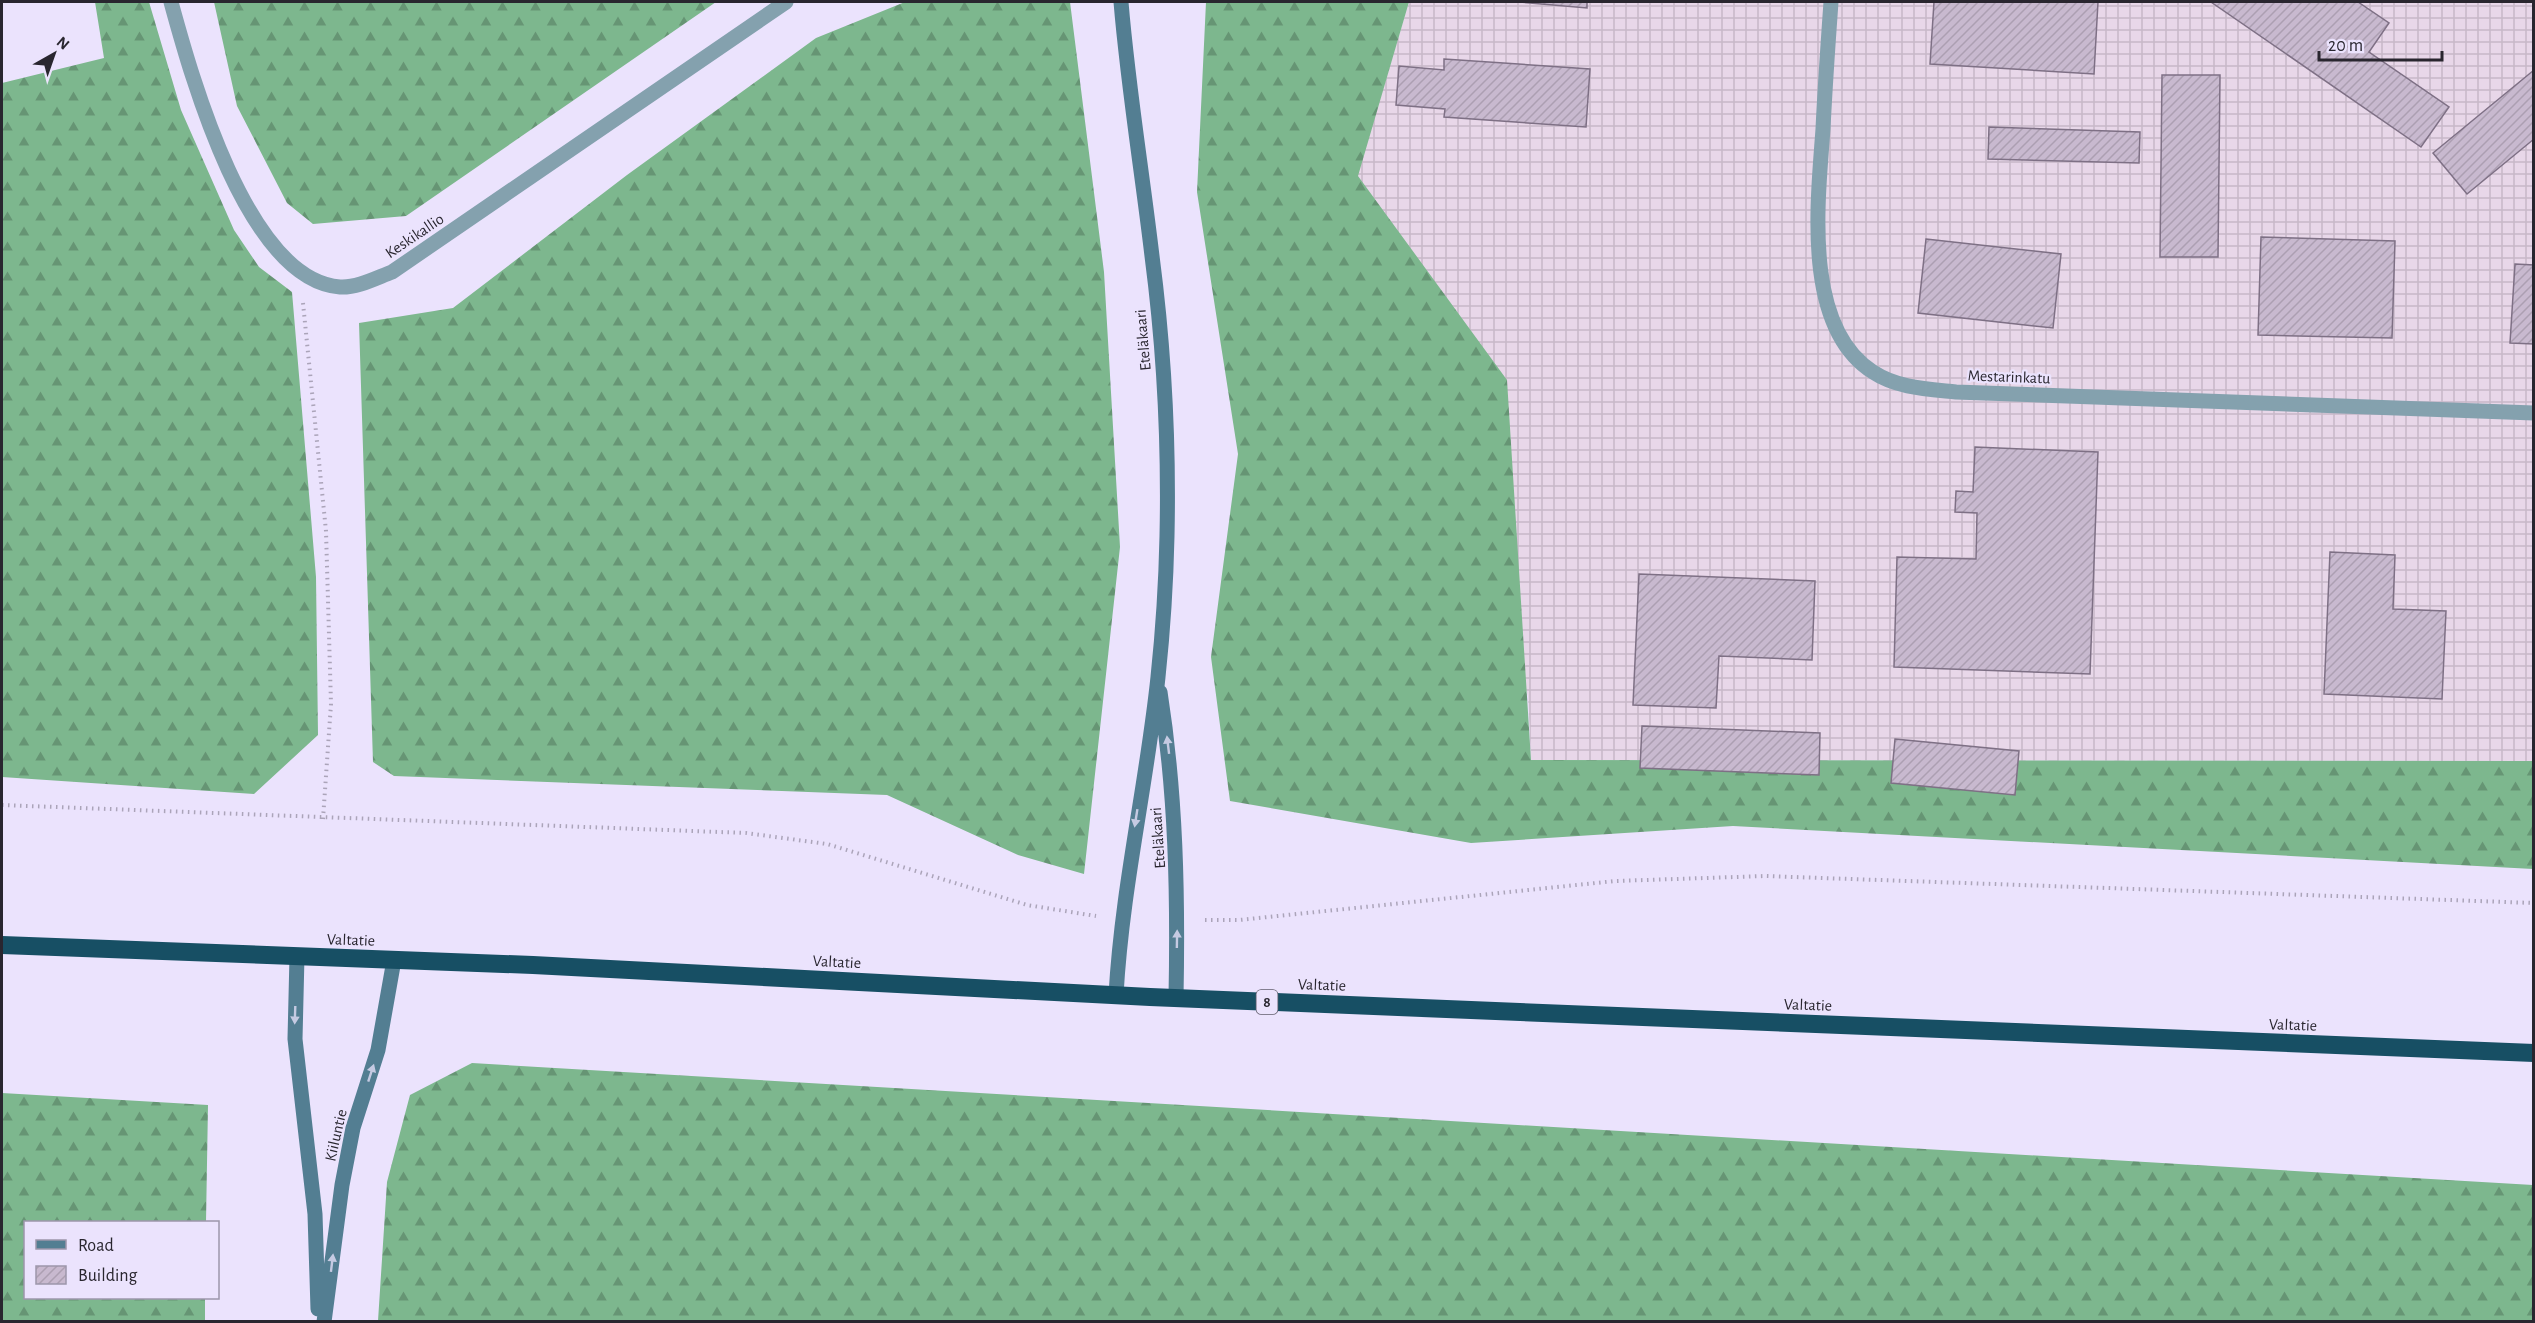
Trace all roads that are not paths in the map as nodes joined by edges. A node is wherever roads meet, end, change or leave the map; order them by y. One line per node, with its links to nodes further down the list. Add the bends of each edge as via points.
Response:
1 (171, 2): 2 (street, Keskikallio, via 194,85 249,213 300,270 340,287 392,272)
2 (786, 2)
3 (1121, 2): 6 (street, Eteläkaari, via 1153,257 1163,383 1167,537)
4 (1831, 2): 5 (street, Mestarinkatu, via 1817,219 1823,282 1841,335 1871,371 1917,388 1956,392)
5 (2534, 412)
6 (1158, 677): 10 (street, Eteläkaari, one-way to 10, via 1122,918); 11 (street, Eteläkaari, one-way to 6, via 1178,885 1168,746)
7 (2, 945): 8 (highway, Valtatie / 8)
8 (297, 956): 9 (highway, Valtatie / 8); 13 (street, Kiiluntie, one-way to 13, via 295,1039 315,1214)
9 (394, 960): 10 (highway, Valtatie / 8); 14 (street, Kiiluntie, one-way to 9, via 353,1128 378,1050)
10 (1116, 995): 11 (highway, Valtatie / 8)
11 (1176, 998): 12 (highway, Valtatie / 8)
12 (2534, 1053)
13 (319, 1322)
14 (324, 1322)

